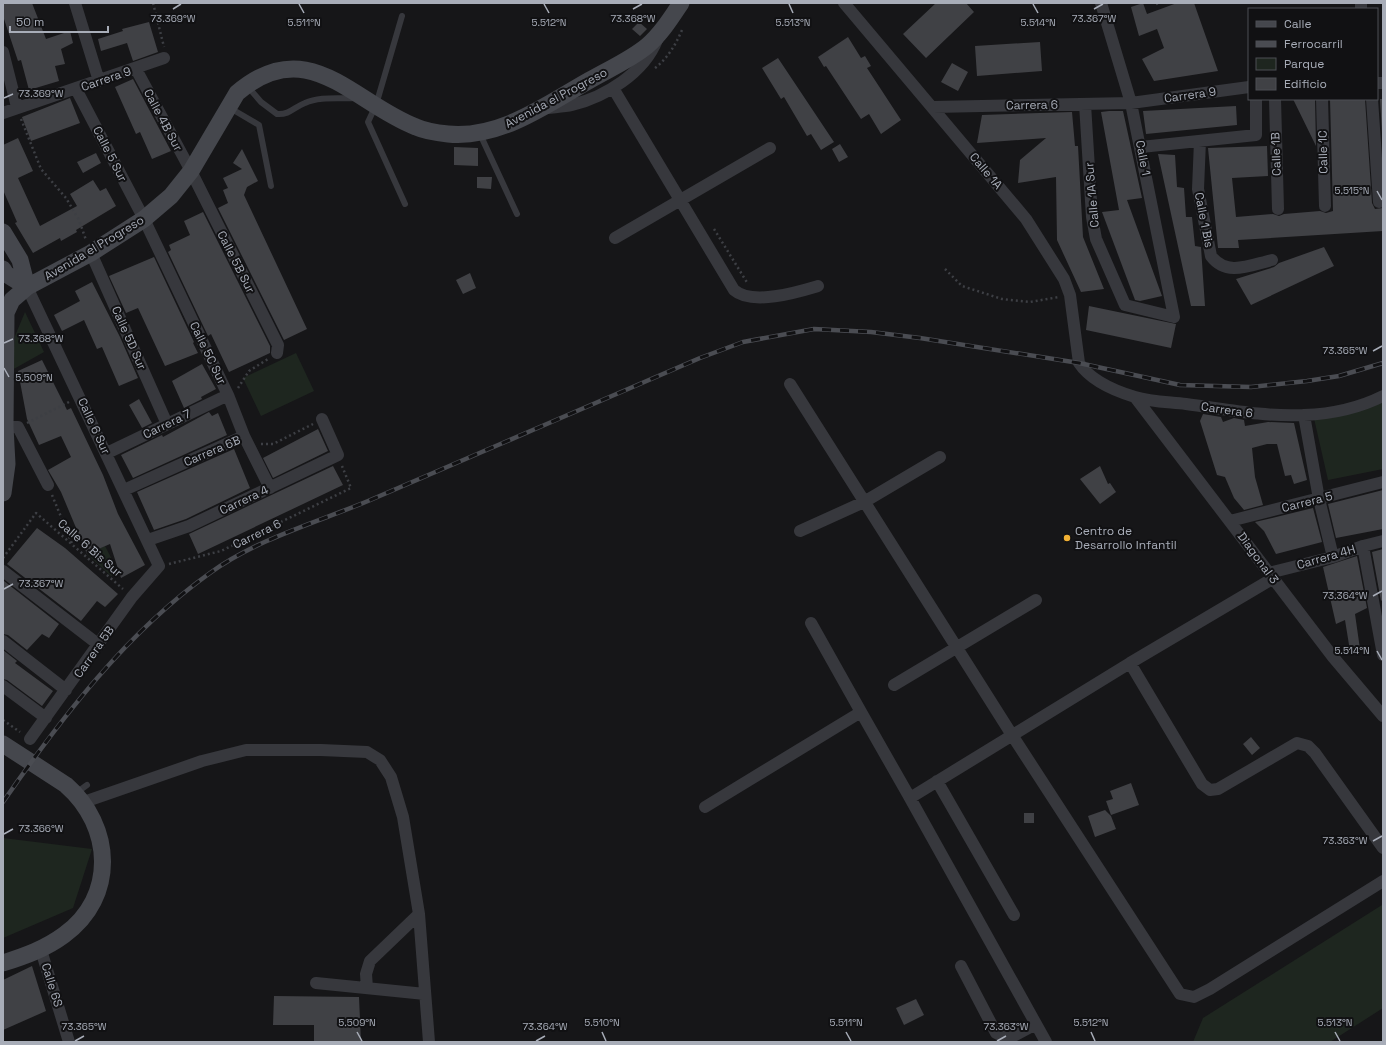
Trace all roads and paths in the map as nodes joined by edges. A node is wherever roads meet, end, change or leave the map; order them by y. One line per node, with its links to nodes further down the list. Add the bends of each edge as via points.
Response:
1 (76, 3): 13 (street)
2 (153, 3): 10 (path, via 165,51)
3 (681, 3): 8 (main road, Avenida el Progreso)
4 (844, 3): 27 (street, Calle 1A)
5 (1101, 3): 23 (street, Calle 1)
6 (402, 16): 22 (lane)
7 (684, 26): 12 (path, via 677,42)
8 (661, 32): 16 (street, via 652,52); 28 (main road, Avenida el Progreso, via 638,53)
9 (3, 52): 25 (street)
10 (164, 58): 11 (street, Carrera 9)
11 (136, 69): 13 (street, Carrera 9); 34 (street, Calle 4B Sur)
12 (653, 70)
13 (99, 81): 17 (street, Carrera 9)
14 (246, 85): 22 (main road, Avenida el Progreso, via 271,72 305,69 332,78); 22 (lane, via 261,102 277,114 291,112 305,103 321,99); 26 (main road, Avenida el Progreso)
15 (1248, 87): 23 (street, Carrera 9)
16 (613, 88): 28 (street, via 572,105); 36 (street)
17 (76, 89): 25 (street, Carrera 9); 42 (street, Calle 5 Sur)
18 (1256, 100): 31 (street, via 1256,135)
19 (1275, 100): 40 (street, Calle 1B)
20 (1322, 100): 39 (street, Calle 1C)
21 (1372, 100): 37 (street)
22 (370, 102): 30 (main road, Avenida el Progreso, via 416,127 449,134); 38 (lane, via 368,122)
23 (1131, 103): 24 (street, Carrera 6); 32 (street, Calle 1)
24 (1085, 104): 27 (street, Carrera 6); 55 (street, Calle 1A Sur, via 1092,217 1096,239 1125,305)
25 (17, 107): 29 (street, Carrera 9); 46 (path, via 41,169 66,198 79,220)
26 (228, 107): 34 (main road, Avenida el Progreso); 35 (lane, via 259,125)
27 (933, 107): 52 (street, Calle 1A, via 1026,219 1064,279)
28 (540, 108): 30 (main road, Avenida el Progreso, via 499,128)
29 (3, 113)
30 (479, 133): 41 (lane)
31 (1200, 141): 32 (street); 47 (street, Calle 1 Bis, via 1198,189 1211,256 1217,264 1228,268)
32 (1141, 147): 55 (street, Calle 1)
33 (770, 148): 36 (street)
34 (191, 171): 42 (main road, Avenida el Progreso, via 171,196); 57 (street, Calle 5B Sur, via 278,345)
35 (271, 186)
36 (681, 200): 45 (street); 53 (street, via 734,290 738,294)
37 (1379, 202)
38 (405, 204)
39 (1325, 206)
40 (1278, 208)
41 (516, 214)
42 (144, 220): 46 (main road, Avenida el Progreso); 60 (street, Calle 5C Sur)
43 (711, 225): 53 (path)
44 (3, 232): 51 (main road, Calle 6 Sur, via 20,260)
45 (615, 238)
46 (90, 253): 51 (main road, Avenida el Progreso); 66 (street, Calle 5D Sur)
47 (1272, 260)
48 (3, 269): 51 (main road, via 6,274)
49 (945, 269): 52 (path, via 962,286 1002,299 1030,302)
50 (818, 286): 53 (street, via 784,296)
51 (27, 287): 54 (main road, Avenida el Progreso); 61 (street, Calle 6 Sur)
52 (1070, 295): 58 (street, Calle 1A)
53 (756, 296)
54 (8, 301): 56 (main road, Avenida el Progreso)
55 (1174, 317)
56 (4, 332): 67 (main road, Avenida el Progreso)
57 (277, 353): 60 (path, via 248,370 236,391)
58 (1079, 363): 63 (street, Carrera 6, via 1085,373 1095,380)
59 (790, 384): 78 (street)
60 (228, 395): 66 (street, Carrera 7); 68 (street, Calle 5C Sur)
61 (80, 396): 67 (path); 69 (street, Calle 6 Sur)
62 (1383, 396): 64 (street, Carrera 6, via 1367,404 1333,412)
63 (1135, 397): 64 (street, Carrera 6, via 1269,415); 79 (street, Diagonal 3)
64 (1304, 415): 77 (street)
65 (322, 419): 68 (path, Carrera 6B, via 273,444 262,445); 70 (street)
66 (167, 424): 69 (street, Carrera 7)
67 (9, 427): 73 (street); 76 (main road, Avenida el Progreso)
68 (244, 436): 74 (street, Calle 5C Sur); 75 (street, Carrera 6B)
69 (106, 453): 75 (street, Calle 6 Sur)
70 (338, 455): 74 (street, Carrera 4); 87 (path, Carrera 6, via 351,488 221,551)
71 (940, 457): 78 (street)
72 (1383, 482): 77 (street, Carrera 5)
73 (48, 485): 83 (path)
74 (270, 488): 81 (street, Carrera 4, via 189,526)
75 (124, 490): 81 (street, Calle 6 Sur)
76 (3, 493)
77 (1319, 499): 79 (street, Carrera 5); 85 (street)
78 (864, 502): 80 (street); 95 (street)
79 (1230, 521): 89 (street, Diagonal 3)
80 (800, 531)
81 (148, 540): 87 (street, Calle 6 Sur)
82 (1383, 541): 84 (street, Carrera 4H)
83 (74, 546): 86 (path, Calle 6 Bis Sur, via 36,513); 90 (path, Calle 6 Bis Sur)
84 (1363, 546): 85 (street, Carrera 4H); 96 (street)
85 (1333, 557): 89 (street, Carrera 4H)
86 (3, 558)
87 (159, 566): 90 (street, Carrera 5B)
88 (3, 571): 94 (street)
89 (1271, 576): 97 (street, Carrera 4H); 102 (street, Diagonal 3, via 1333,657)
90 (132, 597): 94 (street, Carrera 5B)
91 (1036, 600): 95 (street)
92 (811, 622): 101 (street)
93 (3, 641): 100 (street)
94 (99, 646): 100 (street, Carrera 5B)
95 (957, 648): 98 (street); 105 (street)
96 (1383, 655)
97 (1130, 663): 105 (street, Carrera 4H); 112 (street, via 1202,784 1210,790 1218,789 1297,744 1308,746 1315,752)
98 (894, 685)
99 (3, 686): 103 (street)
100 (66, 690): 103 (street, Carrera 5B)
101 (861, 712): 110 (street); 111 (street)
102 (1383, 716)
103 (46, 718): 106 (street, Carrera 5B)
104 (3, 720): 106 (path)
105 (1012, 735): 108 (street, Carrera 4H); 113 (street, via 1180,994 1194,997 1210,990)
106 (30, 740)
107 (3, 744): 109 (main road)
108 (937, 781): 110 (street, Carrera 4H); 115 (street)
109 (82, 793): 114 (street, via 246,750 367,752 380,760 391,777 403,817); 116 (main road, via 96,822 103,850 102,875 95,898 83,918 65,935)
110 (910, 798): 122 (street)
111 (705, 807)
112 (1383, 848)
113 (1383, 881)
114 (419, 914): 120 (street, via 370,961 366,974); 121 (street)
115 (1014, 915)
116 (41, 950): 117 (main road); 123 (street, Calle 6S)
117 (3, 963)
118 (961, 966): 122 (street, via 1000,1037 1008,1039)
119 (316, 983): 120 (street)
120 (367, 988): 121 (street)
121 (425, 994): 124 (street)
122 (1036, 1024): 125 (street)
123 (69, 1042)
124 (429, 1042)
125 (1046, 1042)

